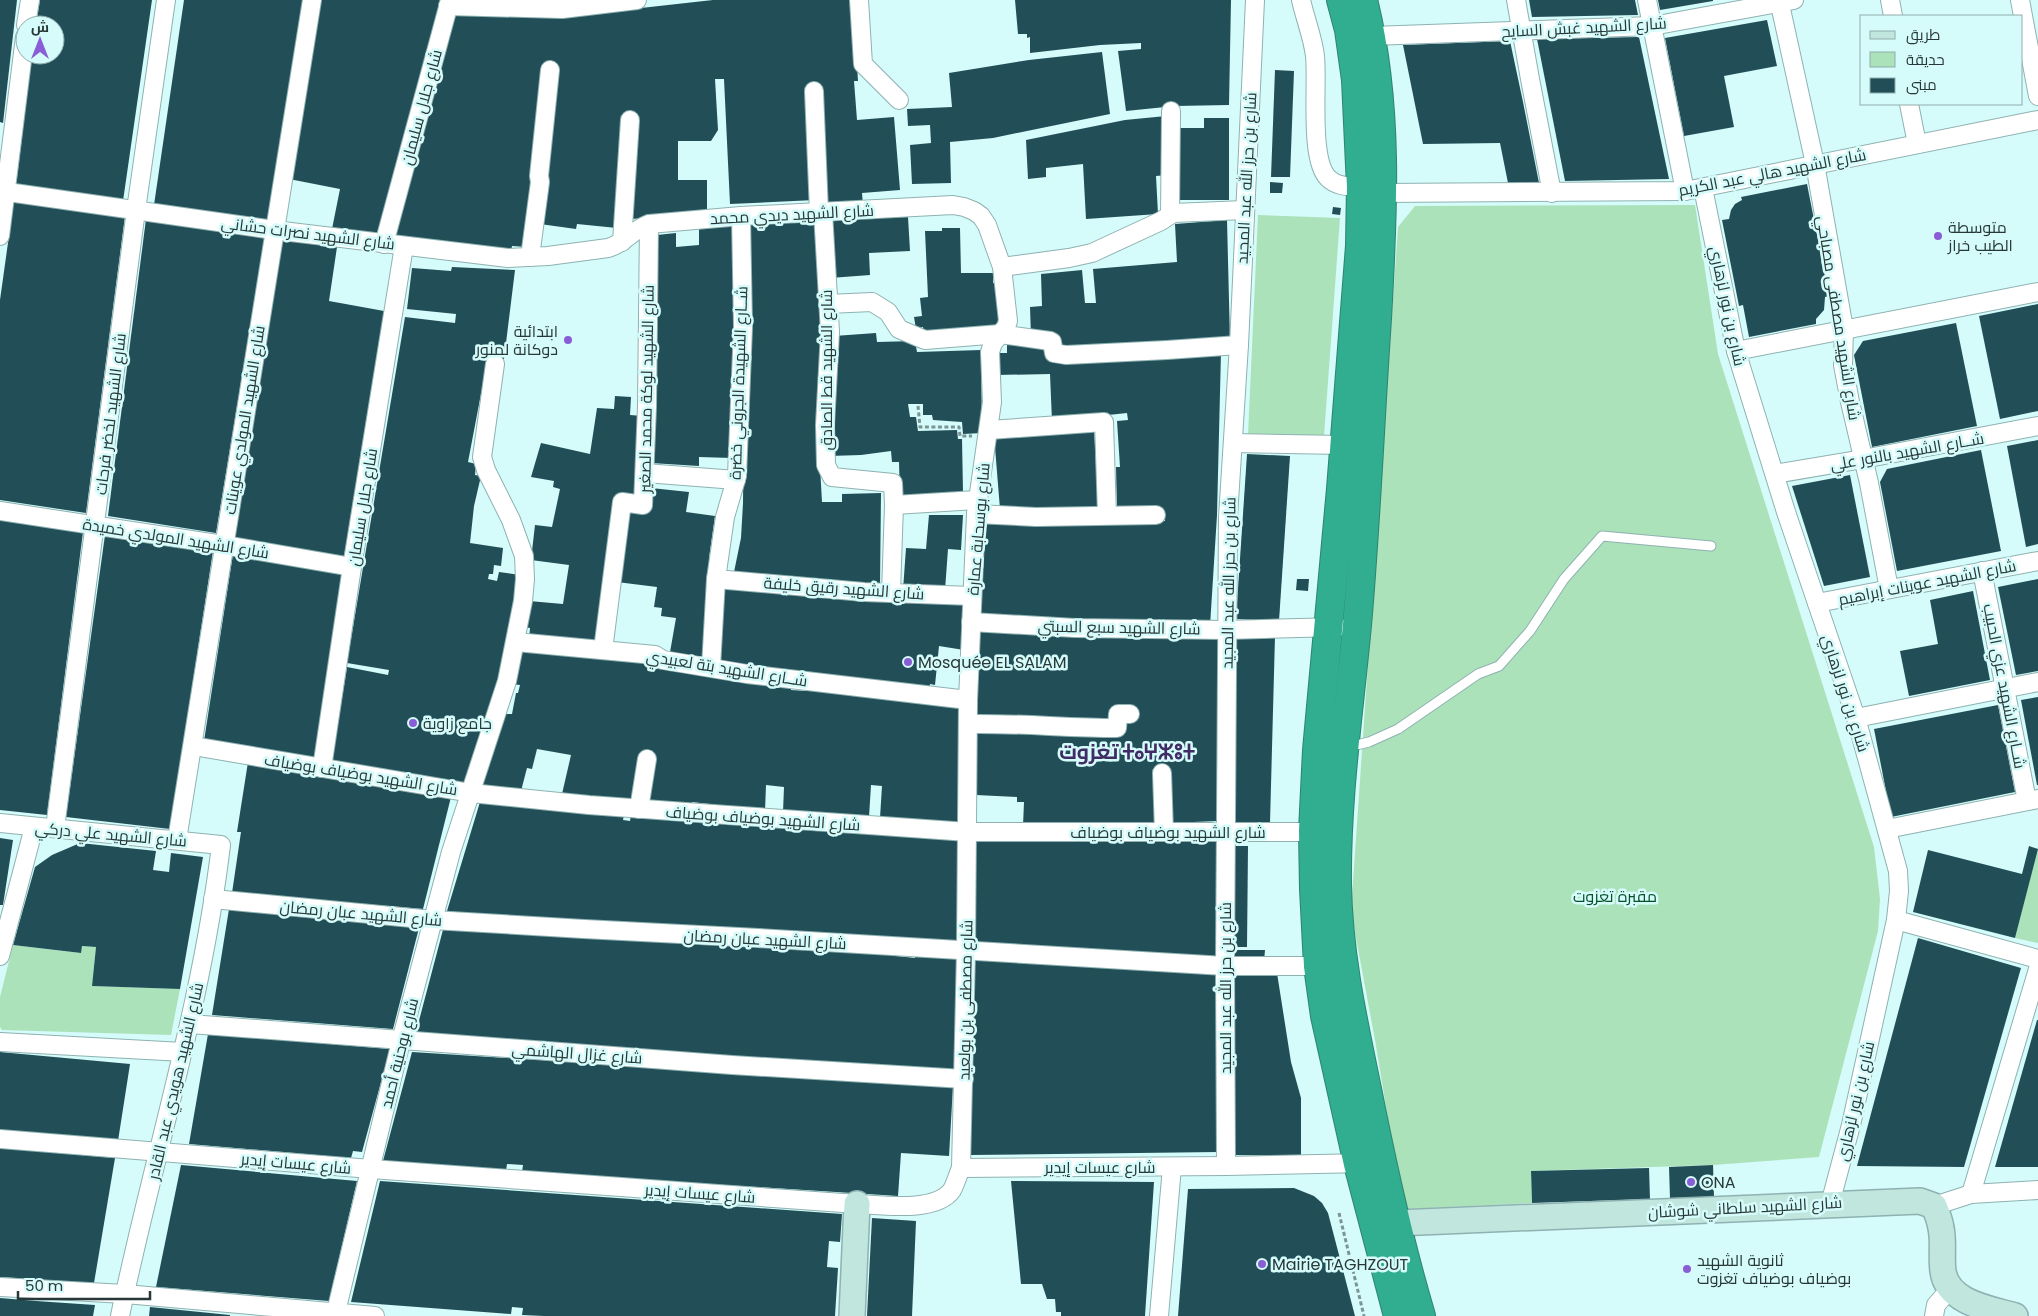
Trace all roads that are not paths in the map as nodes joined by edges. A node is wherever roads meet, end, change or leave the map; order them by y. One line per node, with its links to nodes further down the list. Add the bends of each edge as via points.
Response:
1 (30, 0): 16 (street)
2 (166, 0): 39 (street, شارع الشهيد لخضر فرحات)
3 (312, 0): 46 (street, شارع الشهيد المولدي عوينات)
4 (637, 0): 15 (street, via 562,9)
5 (858, 0): 27 (street, via 863,64)
6 (1255, 0): 40 (street, شارع بن حرز الله عبد المجيد)
7 (1300, 0): 35 (street, شارع الشهيد هالي عبد الكريم, via 1315,56 1320,163 1328,178 1342,186)
8 (1341, 0): 35 (highway, via 1349,30)
9 (1364, 0): 22 (highway)
10 (1516, 0): 21 (street)
11 (1647, 0): 20 (street)
12 (1890, 0): 17 (street)
13 (2020, 0): 18 (street)
14 (1784, 1): 20 (street, شارع الشهيد غبش السايح); 33 (street, شارع الشهيد مصطفى مصباحي)
15 (449, 3): 49 (street, شارع جلال سليمان)
16 (28, 15)
17 (1893, 15)
18 (2023, 15)
19 (2023, 16): 26 (street)
20 (1652, 26): 21 (street, شارع الشهيد غبش السايح); 37 (street)
21 (1521, 31): 22 (street, شارع الشهيد غبش السايح); 38 (street)
22 (1372, 36): 35 (highway, via 1382,137)
23 (21, 65): 36 (street)
24 (550, 70): 51 (street)
25 (814, 91): 42 (street, شارع الشهيد قط الصادق)
26 (2038, 96)
27 (900, 100)
28 (1909, 105): 32 (street)
29 (1171, 111): 43 (street)
30 (630, 120): 48 (street)
31 (2038, 120): 32 (street, شارع الشهيد هالي عبد الكريم)
32 (1917, 144): 33 (street, شارع الشهيد هالي عبد الكريم)
33 (1815, 164): 34 (street, شارع الشهيد هالي عبد الكريم); 55 (street, شارع الشهيد مصطفى مصباحي)
34 (1703, 188): 37 (street, شارع الشهيد هالي عبد الكريم); 58 (street, شارع بن نور لزهاري)
35 (1371, 190): 38 (street, شارع الشهيد هالي عبد الكريم); 63 (highway, via 1356,301); 86 (highway, via 1380,260)
36 (3, 191): 39 (street, شارع الشهيد نصرات حشاني); 47 (street)
37 (1685, 191): 38 (street, شارع الشهيد هالي عبد الكريم)
38 (1552, 193)
39 (136, 210): 46 (street, شارع الشهيد نصرات حشاني); 73 (street, شارع الشهيد لخضر فرحات)
40 (1245, 210): 43 (street); 57 (street, شارع بن حرز الله عبد المجيد)
41 (974, 211): 42 (street, شارع الشهيد ديدي محمد, via 953,206); 52 (street, شارع بوسحابة عمارة, via 987,225)
42 (821, 212): 44 (street, شارع الشهيد ديدي محمد); 54 (street, شارع الشهيد قط الصادق)
43 (1170, 215): 52 (street, via 1087,255)
44 (741, 216): 45 (street, شارع الشهيد ديدي محمد); 67 (street, شــارع الشهيدة الجروني خضرة, via 743,327)
45 (649, 224): 48 (street, شارع الشهيد ديدي محمد, via 636,229); 65 (street, شارع الشهيد لوكة محمد الصغير)
46 (274, 230): 49 (street, شارع الشهيد نصرات حشاني); 74 (street, شارع الشهيد المولدي عوينات)
47 (0, 236)
48 (620, 243): 51 (street, شارع الشهيد نصرات حشاني, via 608,248)
49 (384, 244): 50 (street, شارع الشهيد نصرات حشاني)
50 (404, 246): 51 (street, شارع الشهيد نصرات حشاني); 77 (street, شارع جلال سليمان)
51 (530, 258)
52 (1002, 267): 56 (street, شارع بوسحابة عمارة, via 1008,321)
53 (2038, 292): 55 (street)
54 (828, 304): 56 (street, via 872,302 888,312 899,330 925,340); 68 (street, شارع الشهيد قط الصادق, via 830,363 825,425 826,465 832,477 892,483)
55 (1844, 329): 58 (street); 64 (street, شارع الشهيد مصطفى مصباحي, via 1843,365)
56 (1000, 334): 57 (street, via 1050,341 1054,353 1066,355); 61 (street, شارع بوسحابة عمارة, via 990,352 993,390)
57 (1239, 344): 62 (street, شارع بن حرز الله عبد المجيد)
58 (1736, 351): 66 (street, شارع بن نور لزهاري)
59 (495, 364): 88 (street, شارع بوحنية أحمد, via 482,457 524,556 523,601)
60 (2038, 426): 64 (street, شــارع الشهيد بالنور علي)
61 (988, 433): 69 (street, شارع بوسحابة عمارة); 72 (street, via 1104,422)
62 (1233, 442): 63 (street); 87 (street, شارع بن حرز الله عبد المجيد)
63 (1344, 445): 85 (highway)
64 (1864, 459): 66 (street, شــارع الشهيد بالنور علي); 80 (street, شارع الشهيد مصطفى مصباحي)
65 (645, 473): 67 (street); 89 (street, شارع الشهيد لوكة محمد الصغير, via 643,504 622,502)
66 (1775, 474): 83 (street, شارع بن نور لزهاري)
67 (736, 480): 79 (street, شــارع الشهيدة الجروني خضرة, via 725,517)
68 (894, 505): 69 (street); 81 (street, شارع الشهيد قط الصادق)
69 (976, 507): 72 (street, via 1036,517); 82 (street, شارع بوسحابة عمارة)
70 (0, 511): 73 (street, شارع الشهيد المولدي خميدة)
71 (1156, 514): 72 (street)
72 (1107, 516)
73 (96, 525): 74 (street, شارع الشهيد المولدي خميدة); 107 (street, شارع الشهيد لخضر فرحات)
74 (224, 545): 77 (street, شارع الشهيد المولدي خميدة); 97 (street, شارع الشهيد المولدي عوينات)
75 (1711, 546): 98 (lane, via 1602,536 1564,580 1530,632 1499,666 1478,674 1398,729 1369,742)
76 (2038, 561): 78 (street, شارع الشهيد عوينات إبراهيم)
77 (352, 567): 100 (street, شارع جلال سليمان)
78 (1982, 571): 80 (street, شارع الشهيد عوينات إبراهيم); 92 (street, شــارع الشهيد عزي الحبيب)
79 (716, 579): 81 (street, شارع الشهيد رقيق خليفة); 90 (street, شــارع الشهيدة الجروني خضرة)
80 (1889, 589): 83 (street, شارع الشهيد عوينات إبراهيم)
81 (891, 593): 82 (street, شارع الشهيد رقيق خليفة)
82 (972, 596): 84 (street, شارع بوسحابة عمارة)
83 (1817, 603): 95 (street, شارع بن نور لزهاري)
84 (971, 622): 87 (street, شارع الشهيد سبع السبتي, via 1075,628); 93 (street, شارع بوسحابة عمارة)
85 (1328, 627): 86 (street, شارع الشهيد سبع السبتي); 87 (street, شارع الشهيد سبع السبتي); 112 (highway, via 1317,750)
86 (1356, 628): 98 (highway)
87 (1226, 630): 111 (street, شارع بن حرز الله عبد المجيد)
88 (516, 642): 89 (street, شــارع الشهيد بتة لعبيدي); 102 (street, شارع بوحنية أحمد)
89 (603, 650): 90 (street, شــارع الشهيد بتة لعبيدي, via 655,655 663,660)
90 (712, 668): 93 (street, شــارع الشهيد بتة لعبيدي)
91 (2038, 682): 92 (street)
92 (2005, 688): 95 (street); 103 (street, شــارع الشهيد عزي الحبيب)
93 (968, 700): 96 (street, شارع بوسحابة عمارة)
94 (1130, 714): 96 (street, via 1118,714 1117,728)
95 (1856, 718): 108 (street, شارع بن نور لزهاري)
96 (968, 724): 109 (street, شارع بوسحابة عمارة)
97 (193, 746): 100 (street, شارع الشهيد بوضياف بوضياف); 113 (street, شارع الشهيد المولدي عوينات)
98 (1343, 748): 112 (highway)
99 (647, 759): 104 (street)
100 (322, 768): 102 (street, شارع الشهيد بوضياف بوضياف)
101 (1162, 773): 110 (street)
102 (472, 793): 104 (street, شارع الشهيد بوضياف بوضياف); 116 (street, شارع بوحنية أحمد, via 451,852)
103 (2033, 800): 108 (street)
104 (639, 809): 109 (street, شارع الشهيد بوضياف بوضياف)
105 (0, 823): 106 (street, شارع الشهيد علي دركي)
106 (34, 827): 107 (street, شارع الشهيد علي دركي); 119 (street)
107 (55, 828): 113 (street, شارع الشهيد علي دركي)
108 (1887, 829): 117 (street, شارع بن نور لزهاري, via 1898,871)
109 (968, 832): 110 (street, شارع الشهيد بوضياف بوضياف); 118 (street, شارع مصطفى بن بولعيد)
110 (1164, 832): 111 (street, شارع الشهيد بوضياف بوضياف)
111 (1225, 832): 112 (street, شارع الشهيد بوضياف بوضياف); 121 (street, شارع بن حرز الله عبد المجيد)
112 (1326, 832): 122 (highway, via 1314,889); 131 (highway, via 1337,885 1342,962)
113 (177, 840): 114 (street, شارع الشهيد علي دركي)
114 (221, 845): 115 (street, شارع الشهيد هويدي عبد القادر)
115 (213, 899): 116 (street, شارع الشهيد عبان رمضان); 124 (street, شارع الشهيد هويدي عبد القادر)
116 (433, 920): 118 (street, شارع الشهيد عبان رمضان); 125 (street, شارع بوحنية أحمد)
117 (1896, 920): 120 (street); 139 (street, شارع بن نور لزهاري, via 1851,1125)
118 (966, 950): 121 (street, شارع الشهيد عبان رمضان); 128 (street, شارع مصطفى بن بولعيد)
119 (0, 956)
120 (2038, 959)
121 (1225, 966): 122 (street, شارع الشهيد عبان رمضان); 132 (street, شارع بن حرز الله عبد المجيد)
122 (1318, 966): 131 (highway, via 1325,1016)
123 (2038, 969): 137 (street)
124 (190, 1024): 125 (street, شارع غزال الهاشمي); 127 (street, شارع الشهيد هويدي عبد القادر)
125 (402, 1041): 128 (street, شارع غزال الهاشمي); 135 (street, شارع بوحنية أحمد)
126 (0, 1042): 127 (street)
127 (183, 1052): 130 (street, شارع الشهيد هويدي عبد القادر)
128 (964, 1079): 134 (street, شارع مصطفى بن بولعيد)
129 (0, 1140): 130 (street, شارع عيسات إيدير)
130 (160, 1152): 135 (street, شارع عيسات إيدير); 144 (street, شارع الشهيد هويدي عبد القادر)
131 (1370, 1163): 132 (street, شارع عيسات إيدير); 141 (highway); 150 (highway)
132 (1226, 1166): 133 (street, شارع عيسات إيدير)
133 (1172, 1167): 134 (street, شارع عيسات إيدير); 149 (street)
134 (960, 1168): 138 (street, شارع عيسات إيدير, via 951,1190 938,1201 925,1205)
135 (370, 1169): 138 (street, شارع عيسات إيدير); 145 (street, شارع بوحنية أحمد)
136 (2038, 1190): 137 (street)
137 (1971, 1194): 140 (street)
138 (857, 1204): 148 (street)
139 (1830, 1204): 140 (street, شارع الشهيد سلطاني شوشان, via 1904,1200); 141 (street, شارع الشهيد سلطاني شوشان)
140 (1934, 1206): 143 (street, via 1942,1230 1943,1274)
141 (1397, 1223): 151 (highway)
142 (0, 1287): 144 (street)
143 (1950, 1289): 152 (street, via 1936,1305); 153 (street, via 1982,1306)
144 (125, 1294): 145 (street); 146 (street, شارع الشهيد هويدي عبد القادر)
145 (335, 1315): 147 (street)
146 (120, 1316)
147 (375, 1316)
148 (852, 1316)
149 (1159, 1316)
150 (1398, 1316)
151 (1420, 1316)
152 (1934, 1316)
153 (2015, 1316)

